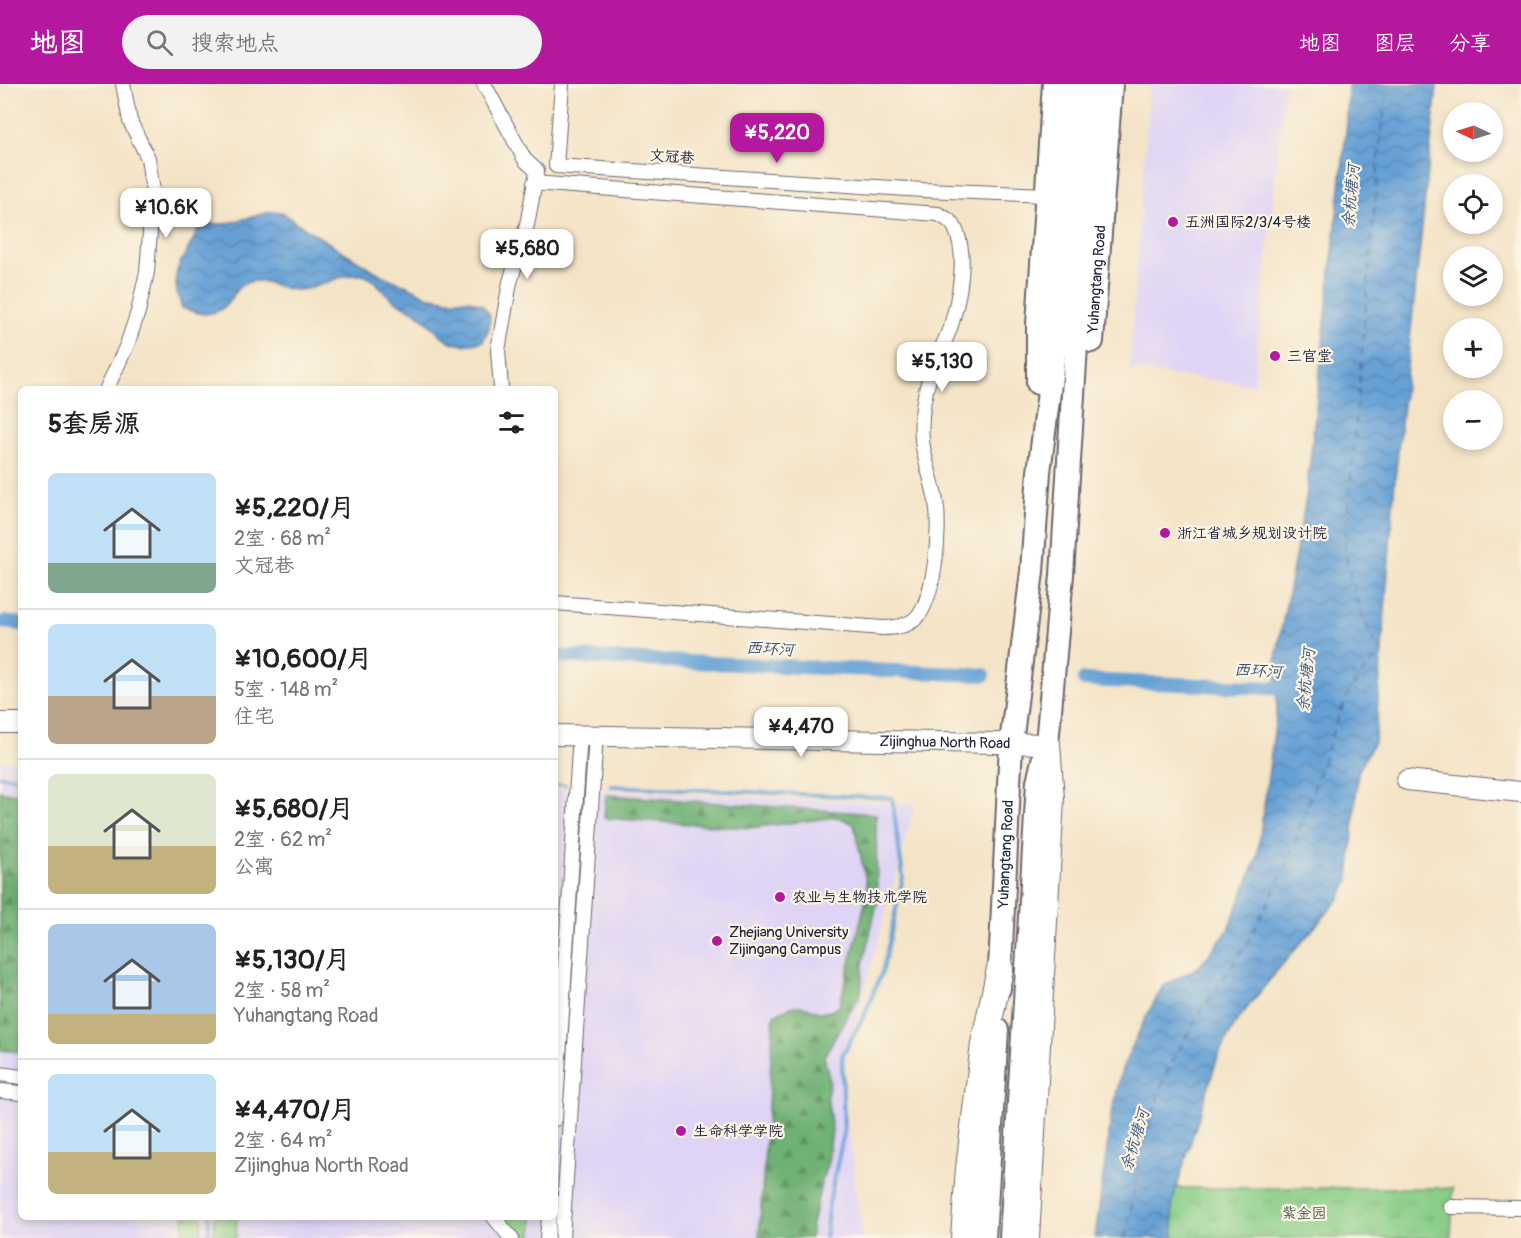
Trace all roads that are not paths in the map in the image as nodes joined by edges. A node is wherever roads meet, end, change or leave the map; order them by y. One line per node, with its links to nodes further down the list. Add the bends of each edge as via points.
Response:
1 (123, 84): 10 (street, via 130,121 148,158 153,191 147,273 138,312)
2 (484, 84): 8 (street, via 525,160 537,171)
3 (561, 84): 9 (street, 文冠巷, via 556,166)
4 (1054, 84): 9 (main road, Yuhangtang Road)
5 (1074, 84): 12 (main road, Yuhangtang Road, via 1059,312)
6 (1092, 84): 13 (main road, Yuhangtang Road)
7 (1111, 84): 13 (main road, Yuhangtang Road, via 1088,381)
8 (534, 183): 11 (street, via 498,350); 14 (street, via 938,214 954,226 962,271 952,322 924,397 922,440 937,503 938,533 926,602 913,622 884,628)
9 (1047, 195): 12 (main road, Yuhangtang Road, via 1038,324)
10 (108, 386)
11 (501, 386)
12 (1039, 472): 19 (main road, Yuhangtang Road, via 1032,571)
13 (1068, 475): 20 (main road, Yuhangtang Road)
14 (558, 603)
15 (0, 723): 16 (main road)
16 (18, 723)
17 (558, 735): 18 (main road, Zijinghua North Road)
18 (588, 735): 19 (main road, Zijinghua North Road); 25 (street); 30 (street)
19 (1011, 744): 20 (main road, Zijinghua North Road); 23 (main road, Yuhangtang Road)
20 (1047, 744): 40 (main road, Yuhangtang Road, via 1038,782); 41 (highway, via 1052,799)
21 (1407, 780): 22 (main road)
22 (1521, 792)
23 (1000, 969): 38 (highway, via 984,1044); 39 (main road, Yuhangtang Road)
24 (0, 1074): 26 (street)
25 (558, 1075)
26 (18, 1077)
27 (0, 1090): 28 (street)
28 (18, 1093)
29 (558, 1109): 30 (street)
30 (571, 1110): 37 (street)
31 (1451, 1207): 32 (street)
32 (1521, 1208)
33 (496, 1220): 35 (street)
34 (549, 1220): 36 (street)
35 (511, 1238)
36 (547, 1238)
37 (562, 1238)
38 (964, 1238)
39 (984, 1238)
40 (1011, 1238)
41 (1026, 1238)

